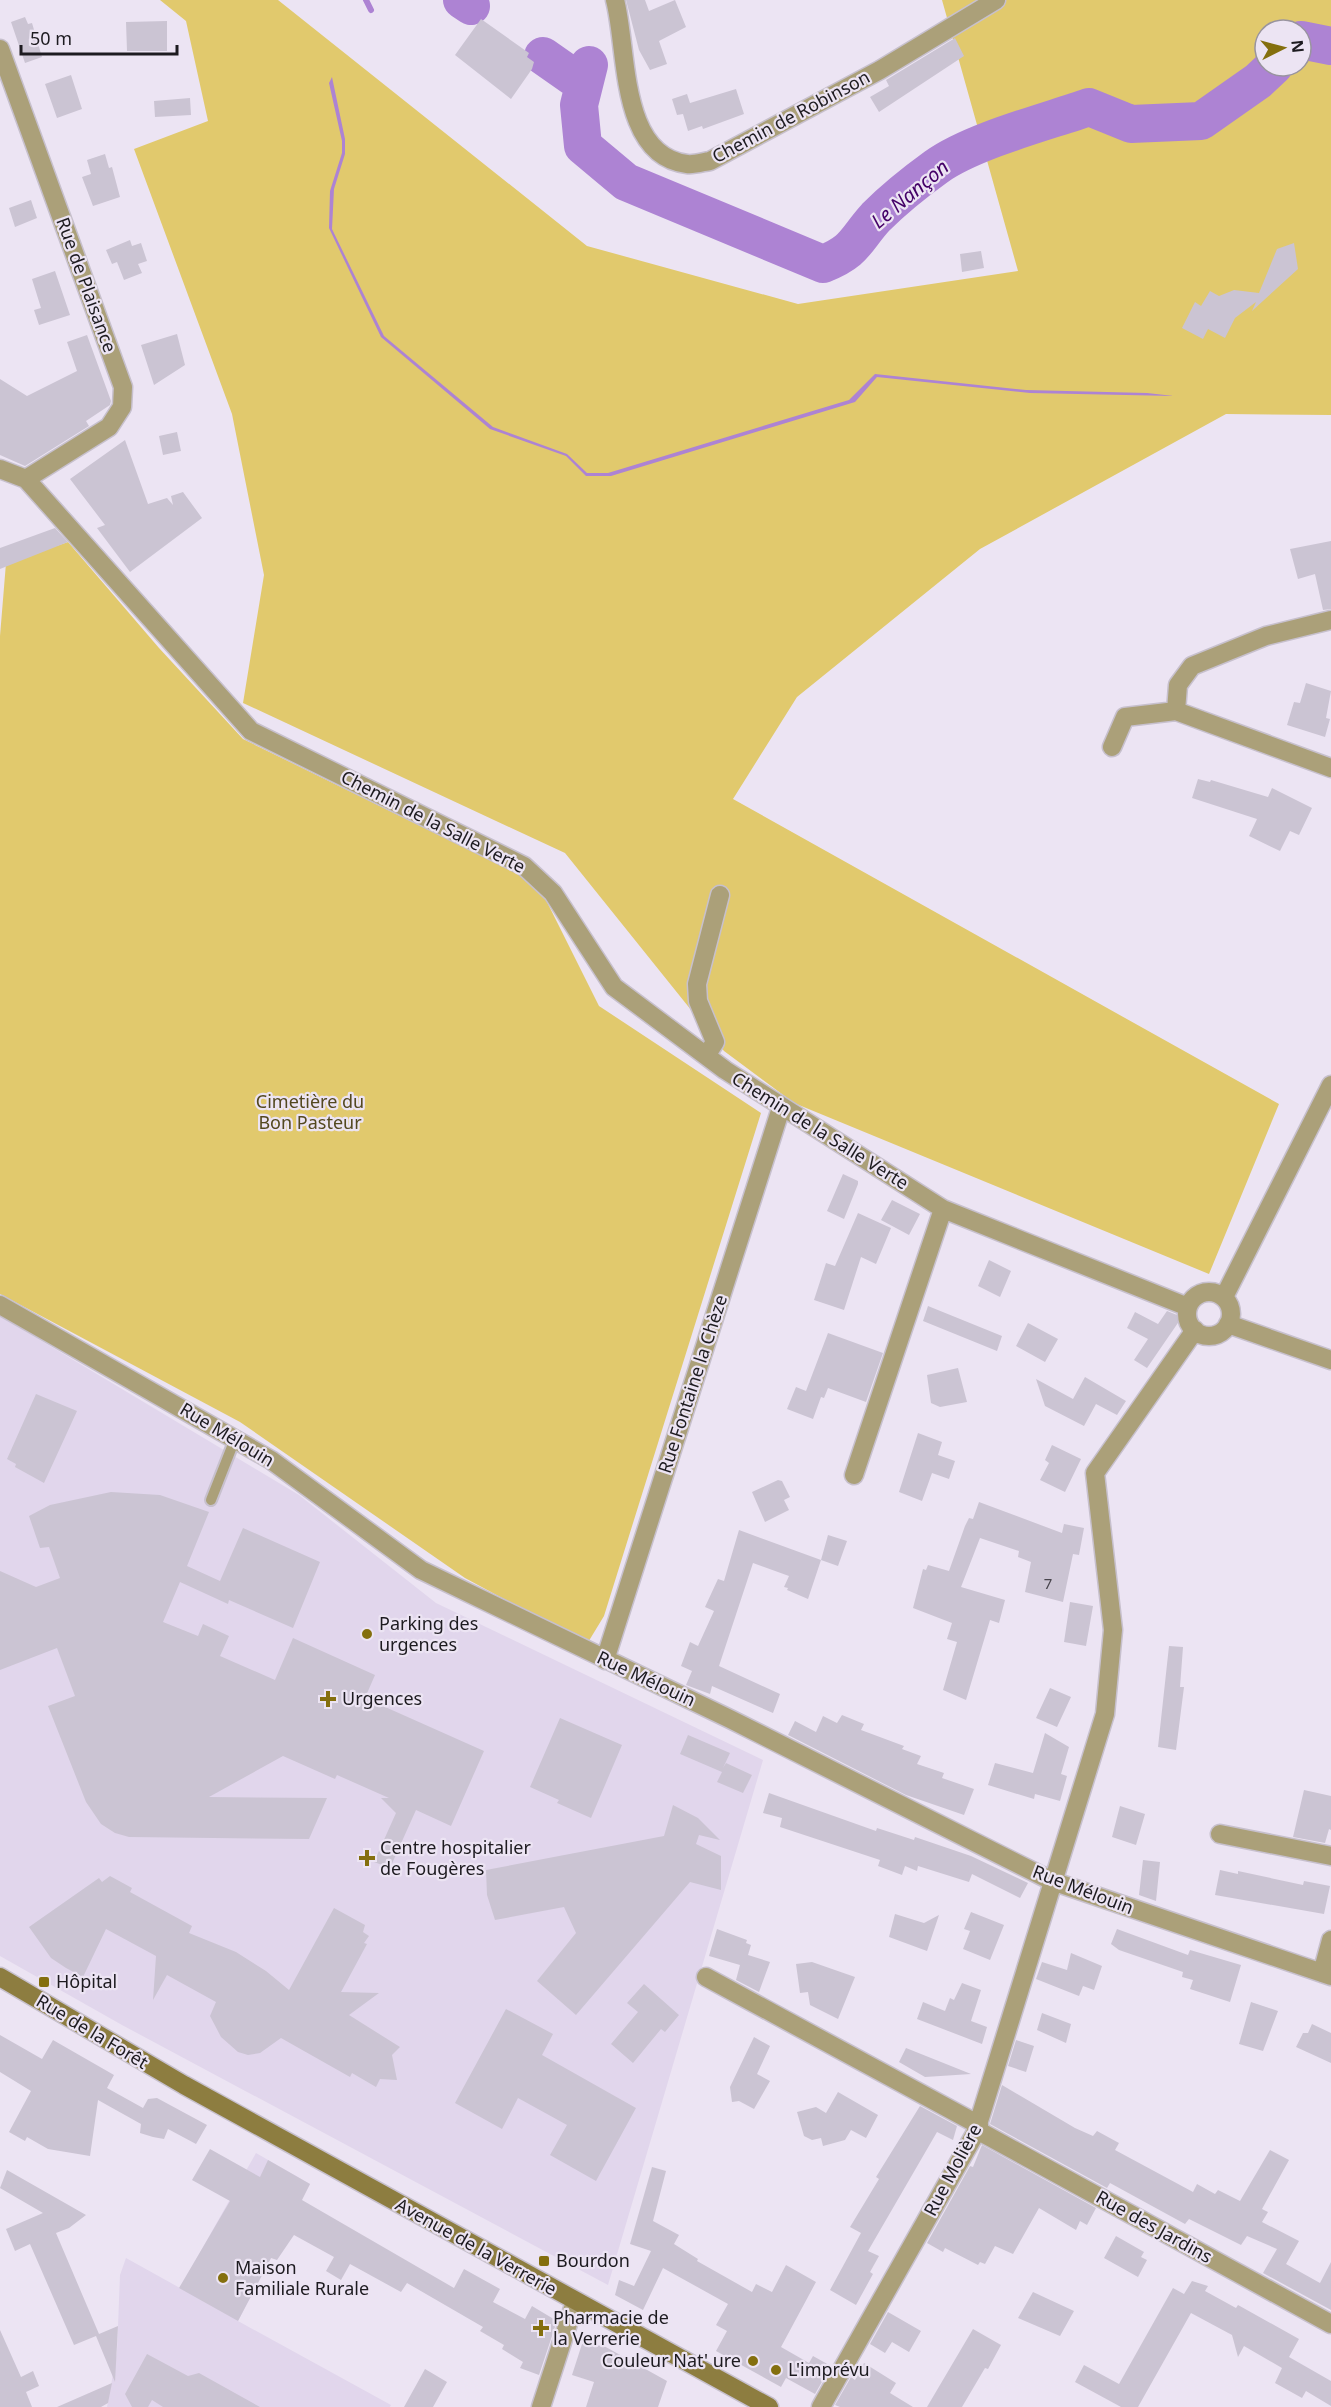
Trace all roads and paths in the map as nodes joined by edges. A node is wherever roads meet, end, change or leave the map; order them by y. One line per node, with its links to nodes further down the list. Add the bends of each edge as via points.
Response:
1 (615, 0): 2 (street, Chemin de Robinson, via 631,103 639,128 659,155 687,164 710,162 880,70)
2 (996, 0)
3 (0, 49): 5 (street, Rue de Plaisance, via 123,387 122,407 109,427)
4 (0, 469): 5 (street)
5 (26, 479): 11 (street, Chemin de la Salle Verte, via 251,731 524,866 553,893 615,987)
6 (1331, 620): 7 (street, via 1266,636 1192,666 1178,685)
7 (1176, 711): 8 (street, via 1125,717); 9 (street)
8 (1112, 747)
9 (1331, 768)
10 (720, 895): 11 (street, via 697,984 698,1001 715,1042)
11 (706, 1056): 13 (street, Chemin de la Salle Verte)
12 (1331, 1085): 15 (street)
13 (781, 1108): 14 (street, Chemin de la Salle Verte); 24 (street, Rue Fontaine la Chèze)
14 (944, 1209): 17 (street, Chemin de la Salle Verte); 22 (street)
15 (1224, 1297): 17 (street, via 1203,1293); 18 (street, via 1231,1310)
16 (0, 1305): 21 (street, Rue Mélouin)
17 (1188, 1308): 19 (street, via 1188,1320)
18 (1228, 1324): 19 (street, via 1213,1335); 20 (street)
19 (1195, 1330): 27 (street, Rue Molière, via 1095,1473 1113,1630 1105,1714)
20 (1331, 1360)
21 (235, 1439): 23 (lane); 24 (street, Rue Mélouin, via 271,1460 421,1570)
22 (854, 1475)
23 (211, 1500)
24 (605, 1660): 27 (street, Rue Mélouin)
25 (1220, 1834): 26 (street)
26 (1331, 1856)
27 (1052, 1881): 29 (street, Rue Mélouin); 33 (street, Rue Molière)
28 (1331, 1940): 29 (street)
29 (1326, 1974)
30 (0, 1977): 32 (main road, Rue de la Forêt)
31 (706, 1977): 33 (street, Rue des Jardins)
32 (184, 2085): 34 (main road, Avenue de la Verrerie)
33 (978, 2127): 35 (street, Rue des Jardins); 38 (street, Rue Molière)
34 (575, 2302): 36 (street); 37 (main road, Avenue de la Verrerie)
35 (1331, 2324)
36 (541, 2407)
37 (769, 2407)
38 (821, 2407)

